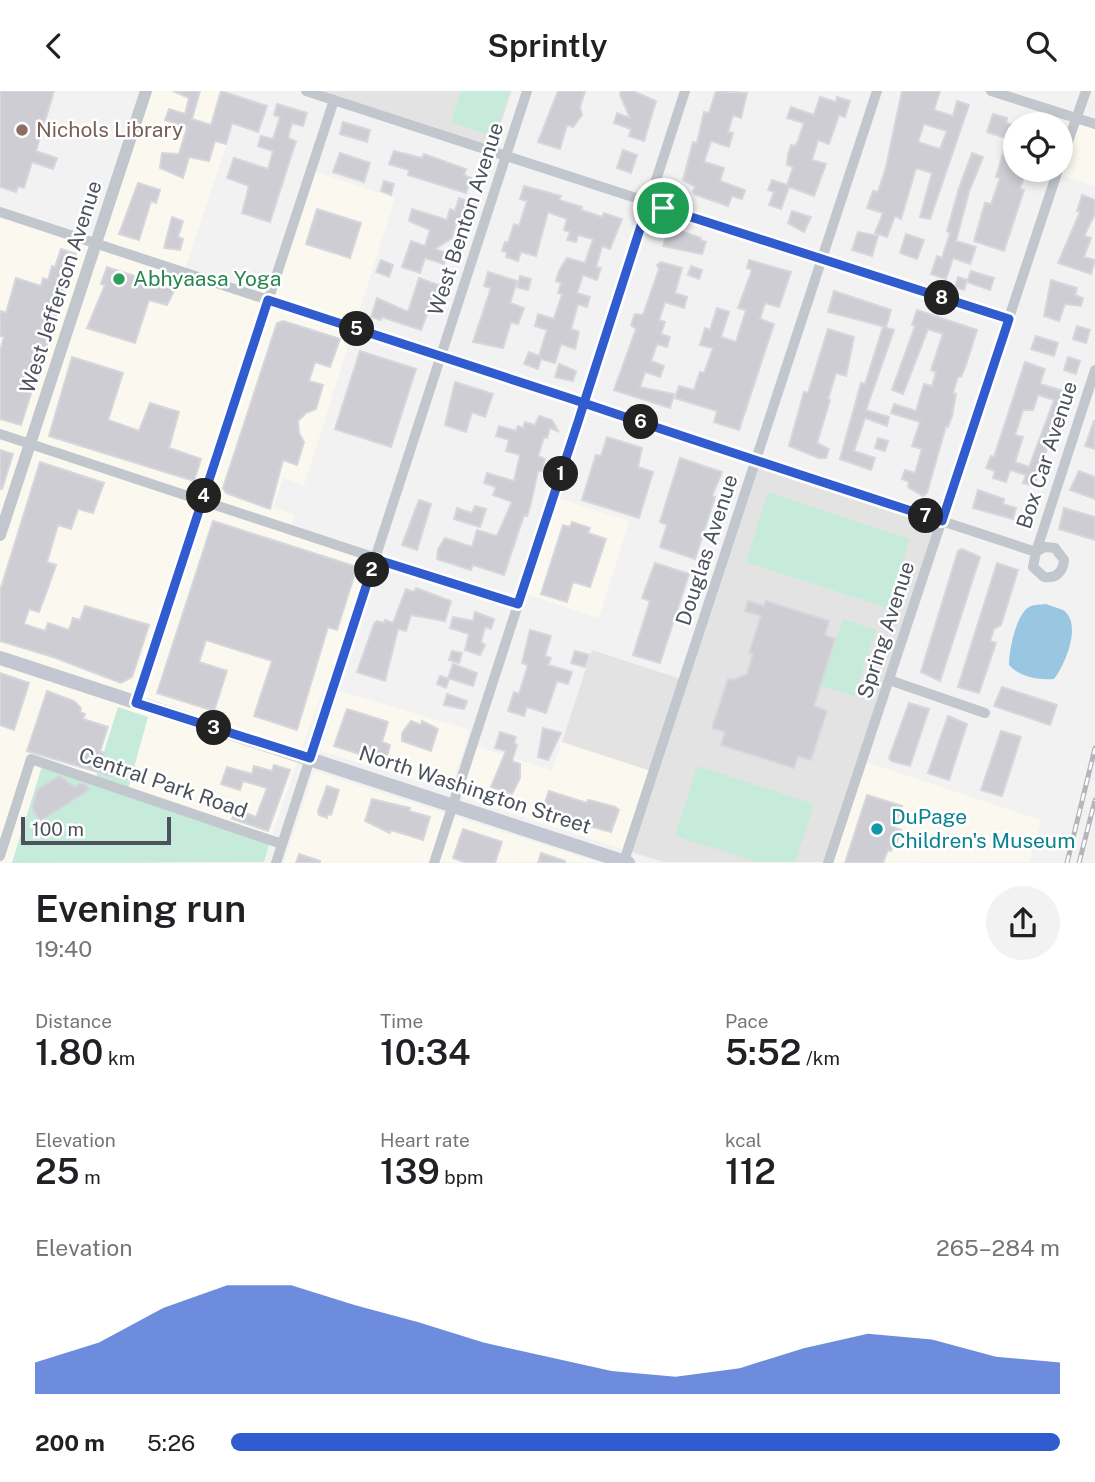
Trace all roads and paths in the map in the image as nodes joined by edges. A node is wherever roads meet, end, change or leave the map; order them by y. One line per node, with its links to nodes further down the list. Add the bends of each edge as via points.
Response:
1 (146, 91): 16 (street, West Jefferson Avenue)
2 (306, 91): 8 (street)
3 (527, 91): 12 (street, West Benton Avenue)
4 (685, 91): 14 (street)
5 (877, 91): 17 (street, Douglas Avenue)
6 (991, 91): 9 (street)
7 (1086, 91): 9 (street)
8 (334, 100): 12 (street); 18 (street)
9 (1076, 118): 10 (street); 11 (street)
10 (1095, 124)
11 (1073, 127)
12 (506, 156): 14 (street); 20 (street, West Benton Avenue)
13 (1054, 182): 19 (street, Spring Avenue)
14 (648, 204): 17 (street); 22 (street)
15 (0, 212): 16 (street)
16 (96, 244): 18 (street); 24 (street, West Jefferson Avenue)
17 (822, 260): 19 (street); 25 (street, Douglas Avenue)
18 (268, 300): 20 (street); 26 (street)
19 (1009, 319): 27 (street, Spring Avenue)
20 (441, 357): 22 (street); 29 (street, West Benton Avenue)
21 (1095, 370): 27 (street, Box Car Avenue, via 1036,552)
22 (584, 403): 25 (street); 30 (street)
23 (0, 434): 24 (street)
24 (30, 444): 26 (street); 28 (street, West Jefferson Avenue)
25 (756, 461): 27 (street); 39 (street, Douglas Avenue)
26 (202, 501): 29 (street); 33 (street)
27 (942, 521): 32 (street, Spring Avenue)
28 (0, 535)
29 (375, 559): 30 (street); 35 (street, West Benton Avenue)
30 (518, 604): 36 (street)
31 (0, 658): 33 (main road, North Washington Street)
32 (889, 680): 34 (street); 42 (street, Spring Avenue)
33 (136, 703): 35 (main road, North Washington Street)
34 (985, 713)
35 (310, 758): 36 (main road, North Washington Street); 37 (street, West Benton Avenue)
36 (453, 805): 39 (main road, North Washington Street); 41 (street)
37 (282, 844): 38 (street, Central Park Road, via 31,759); 40 (street, West Benton Avenue)
38 (0, 856)
39 (626, 862)
40 (276, 863)
41 (434, 863)
42 (828, 863)

